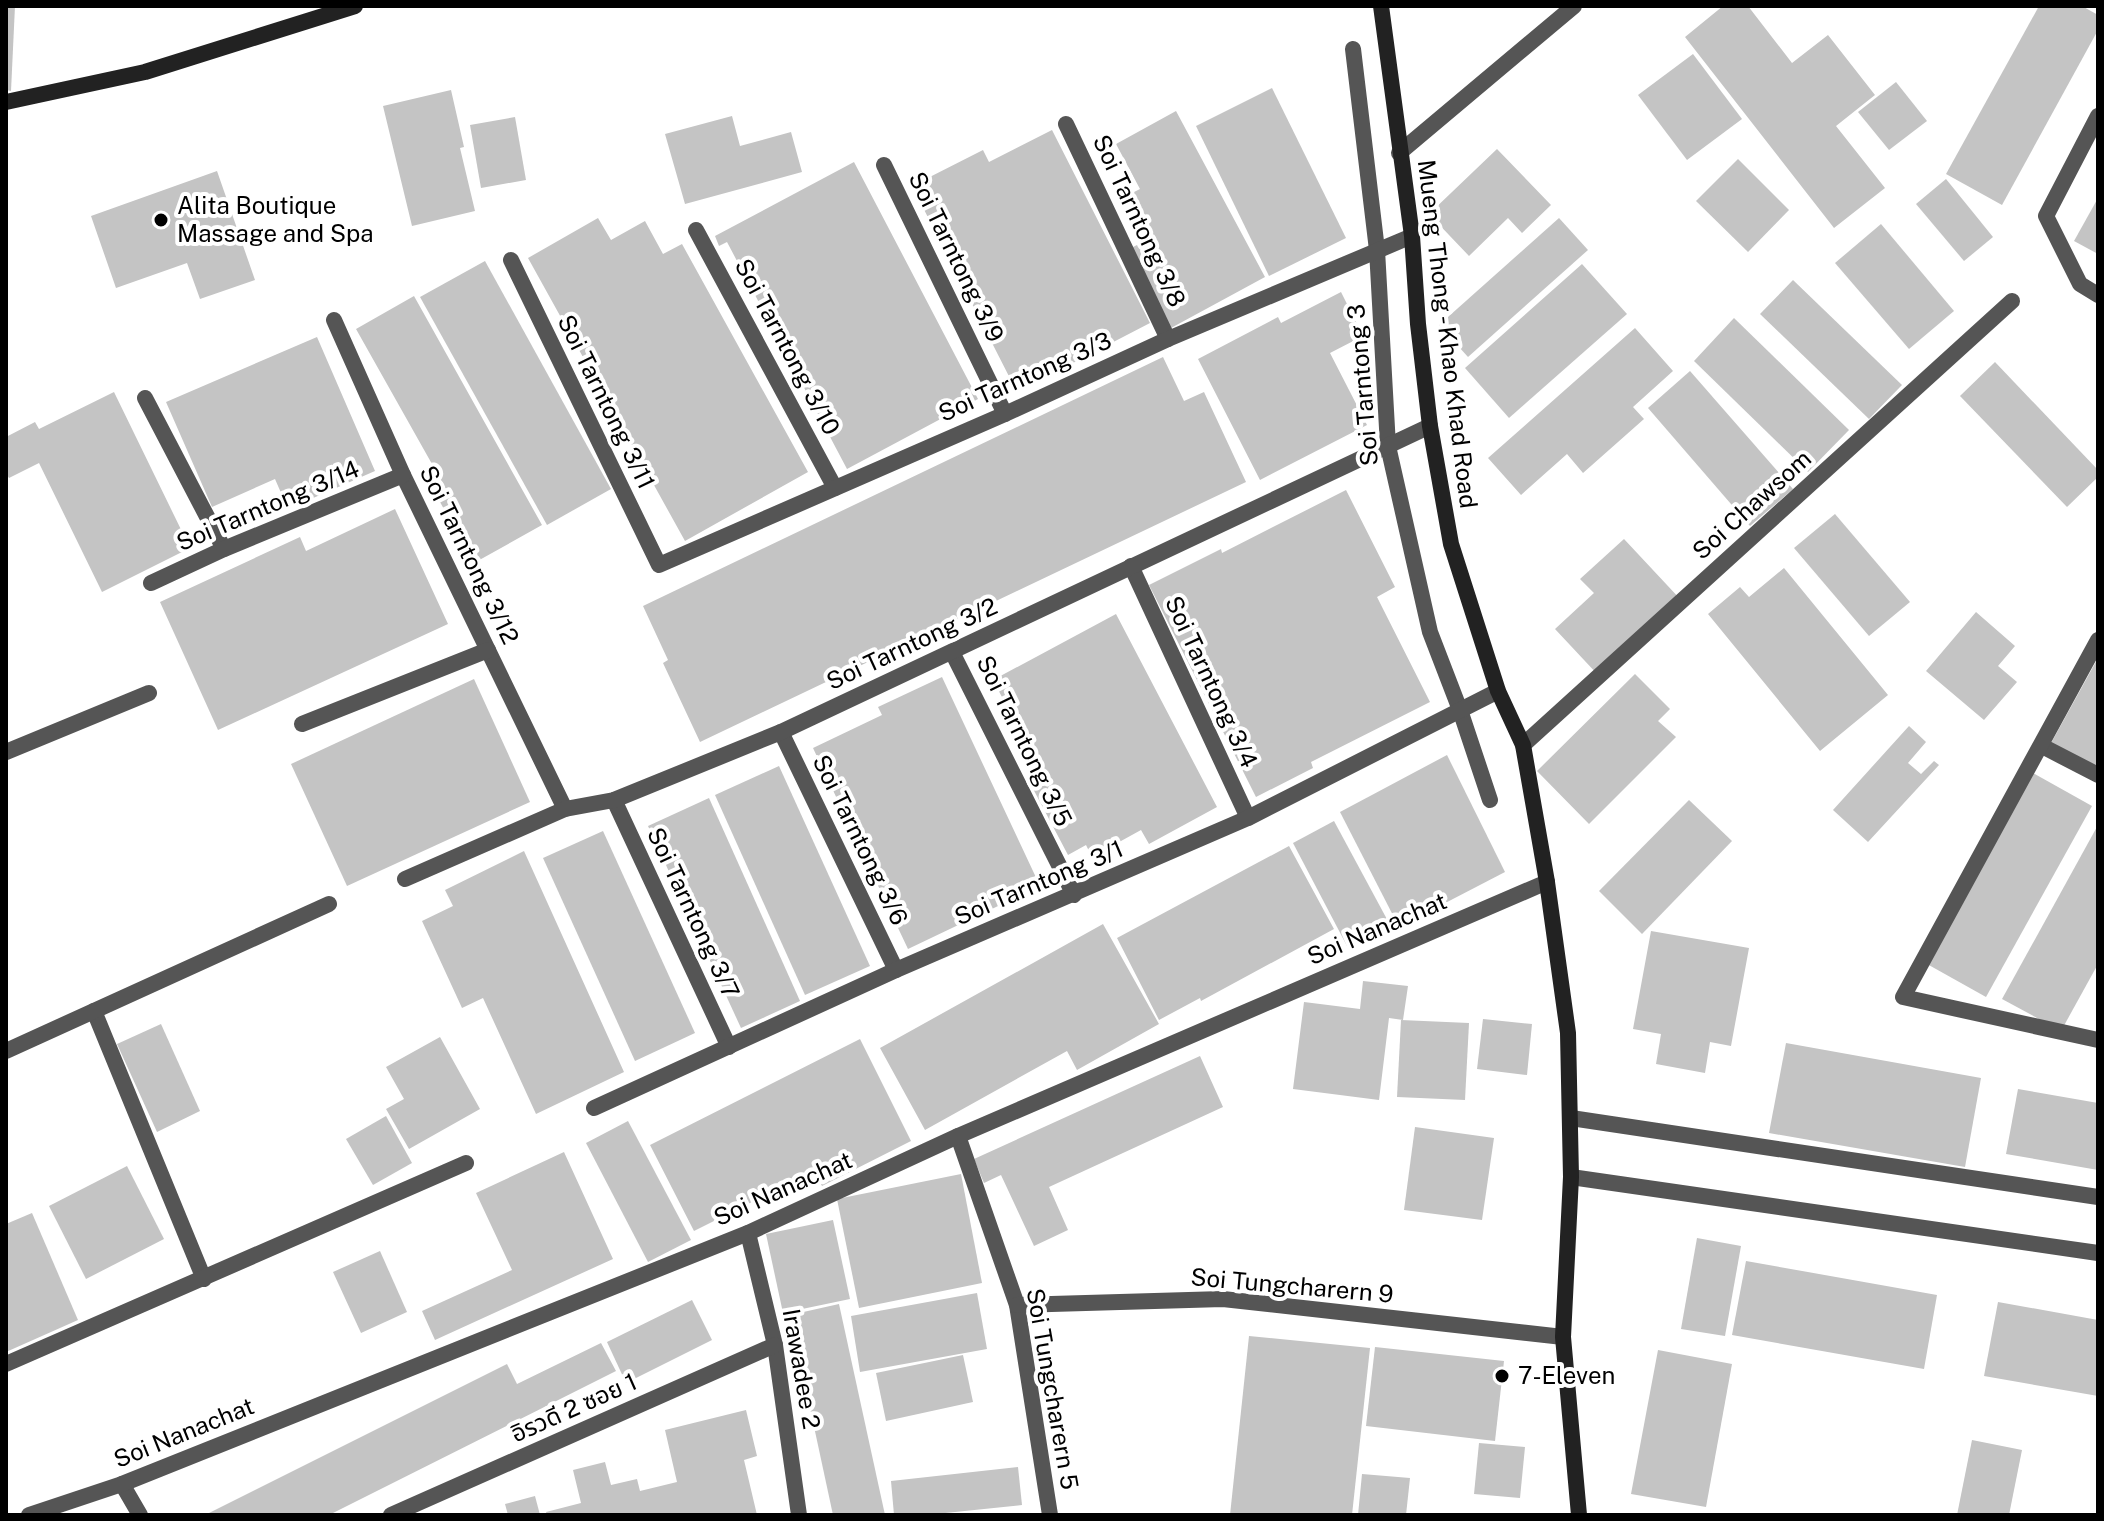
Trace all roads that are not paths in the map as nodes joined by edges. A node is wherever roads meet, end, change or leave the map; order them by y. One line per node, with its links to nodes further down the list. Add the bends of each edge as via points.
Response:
1 (355, 6): 5 (street, via 145,72)
2 (1381, 6): 8 (street, Mueng Thong - Khao Khad Road)
3 (1574, 6): 8 (street)
4 (1353, 49): 12 (street, Soi Tarntong 3)
5 (6, 102)
6 (2098, 116): 14 (street, via 2046,216 2080,284)
7 (1066, 124): 17 (street, Soi Tarntong 3/8)
8 (1399, 153): 11 (street, Mueng Thong - Khao Khad Road)
9 (884, 165): 19 (street, Soi Tarntong 3/9)
10 (696, 230): 23 (street, Soi Tarntong 3/10)
11 (1412, 236): 12 (street, Soi Tarntong 3/3); 20 (street, Mueng Thong - Khao Khad Road)
12 (1377, 250): 17 (street, Soi Tarntong 3/3); 21 (street, Soi Tarntong 3)
13 (511, 260): 25 (street, Soi Tarntong 3/11)
14 (2098, 295)
15 (2012, 301): 36 (street, Soi Chawsom)
16 (334, 320): 22 (street, Soi Tarntong 3/12)
17 (1168, 339): 19 (street, Soi Tarntong 3/3)
18 (145, 398): 24 (street)
19 (1005, 414): 23 (street, Soi Tarntong 3/3)
20 (1430, 426): 21 (street, Soi Tarntong 3/2); 31 (street, Mueng Thong - Khao Khad Road, via 1451,544)
21 (1388, 446): 26 (street, Soi Tarntong 3/2); 33 (street, Soi Tarntong 3, via 1430,632)
22 (403, 475): 24 (street, Soi Tarntong 3/14); 29 (street, Soi Tarntong 3/12)
23 (835, 488): 25 (street, Soi Tarntong 3/3)
24 (224, 549): 27 (street, Soi Tarntong 3/14)
25 (659, 565)
26 (1131, 566): 30 (street, Soi Tarntong 3/2); 43 (street, Soi Tarntong 3/4)
27 (151, 583)
28 (2098, 640): 37 (street)
29 (488, 650): 34 (street); 42 (street, Soi Tarntong 3/12)
30 (952, 652): 35 (street, Soi Tarntong 3/2); 46 (street, Soi Tarntong 3/5)
31 (1498, 691): 33 (street, Soi Tarntong 3/1); 36 (street, Mueng Thong - Khao Khad Road)
32 (149, 693): 38 (street)
33 (1460, 710): 41 (street, Soi Tarntong 3); 43 (street, Soi Tarntong 3/1)
34 (302, 724)
35 (781, 732): 40 (street, Soi Tarntong 3/2); 48 (street, Soi Tarntong 3/6)
36 (1523, 745): 45 (street, Mueng Thong - Khao Khad Road)
37 (2042, 746): 39 (street); 50 (street, via 1903,997)
38 (6, 752)
39 (2098, 775)
40 (614, 800): 42 (street, Soi Tarntong 3/2); 51 (street, Soi Tarntong 3/7)
41 (1490, 800)
42 (565, 809): 44 (street, Soi Tarntong 3/2)
43 (1248, 818): 46 (street, Soi Tarntong 3/1)
44 (405, 879)
45 (1547, 882): 54 (street, Mueng Thong - Khao Khad Road, via 1568,1033); 55 (street, Soi Nanachat)
46 (1074, 895): 48 (street, Soi Tarntong 3/1)
47 (329, 904): 49 (street)
48 (896, 970): 51 (street, Soi Tarntong 3/1)
49 (94, 1011): 52 (street); 61 (street)
50 (2098, 1040)
51 (729, 1047): 53 (street, Soi Tarntong 3/1)
52 (6, 1051)
53 (594, 1108)
54 (1571, 1118): 57 (street, Mueng Thong - Khao Khad Road); 58 (street)
55 (958, 1136): 59 (street, Soi Nanachat); 62 (street, Soi Tungcharern 5)
56 (466, 1163): 61 (street)
57 (1571, 1177): 60 (street); 63 (street, Mueng Thong - Khao Khad Road)
58 (2098, 1197)
59 (748, 1233): 64 (street, Irawadee 2); 66 (street, Soi Nanachat)
60 (2098, 1253)
61 (204, 1279): 65 (street)
62 (1017, 1305): 63 (street, Soi Tungcharern 9, via 1223,1299); 71 (street, Soi Tungcharern 5)
63 (1563, 1337): 72 (street, Mueng Thong - Khao Khad Road)
64 (775, 1345): 69 (street, อิรวดี 2 ซอย 1); 70 (street, Irawadee 2)
65 (6, 1364)
66 (122, 1484): 67 (street, Soi Nanachat); 68 (street)
67 (29, 1515)
68 (140, 1515)
69 (391, 1515)
70 (799, 1515)
71 (1050, 1515)
72 (1579, 1515)

